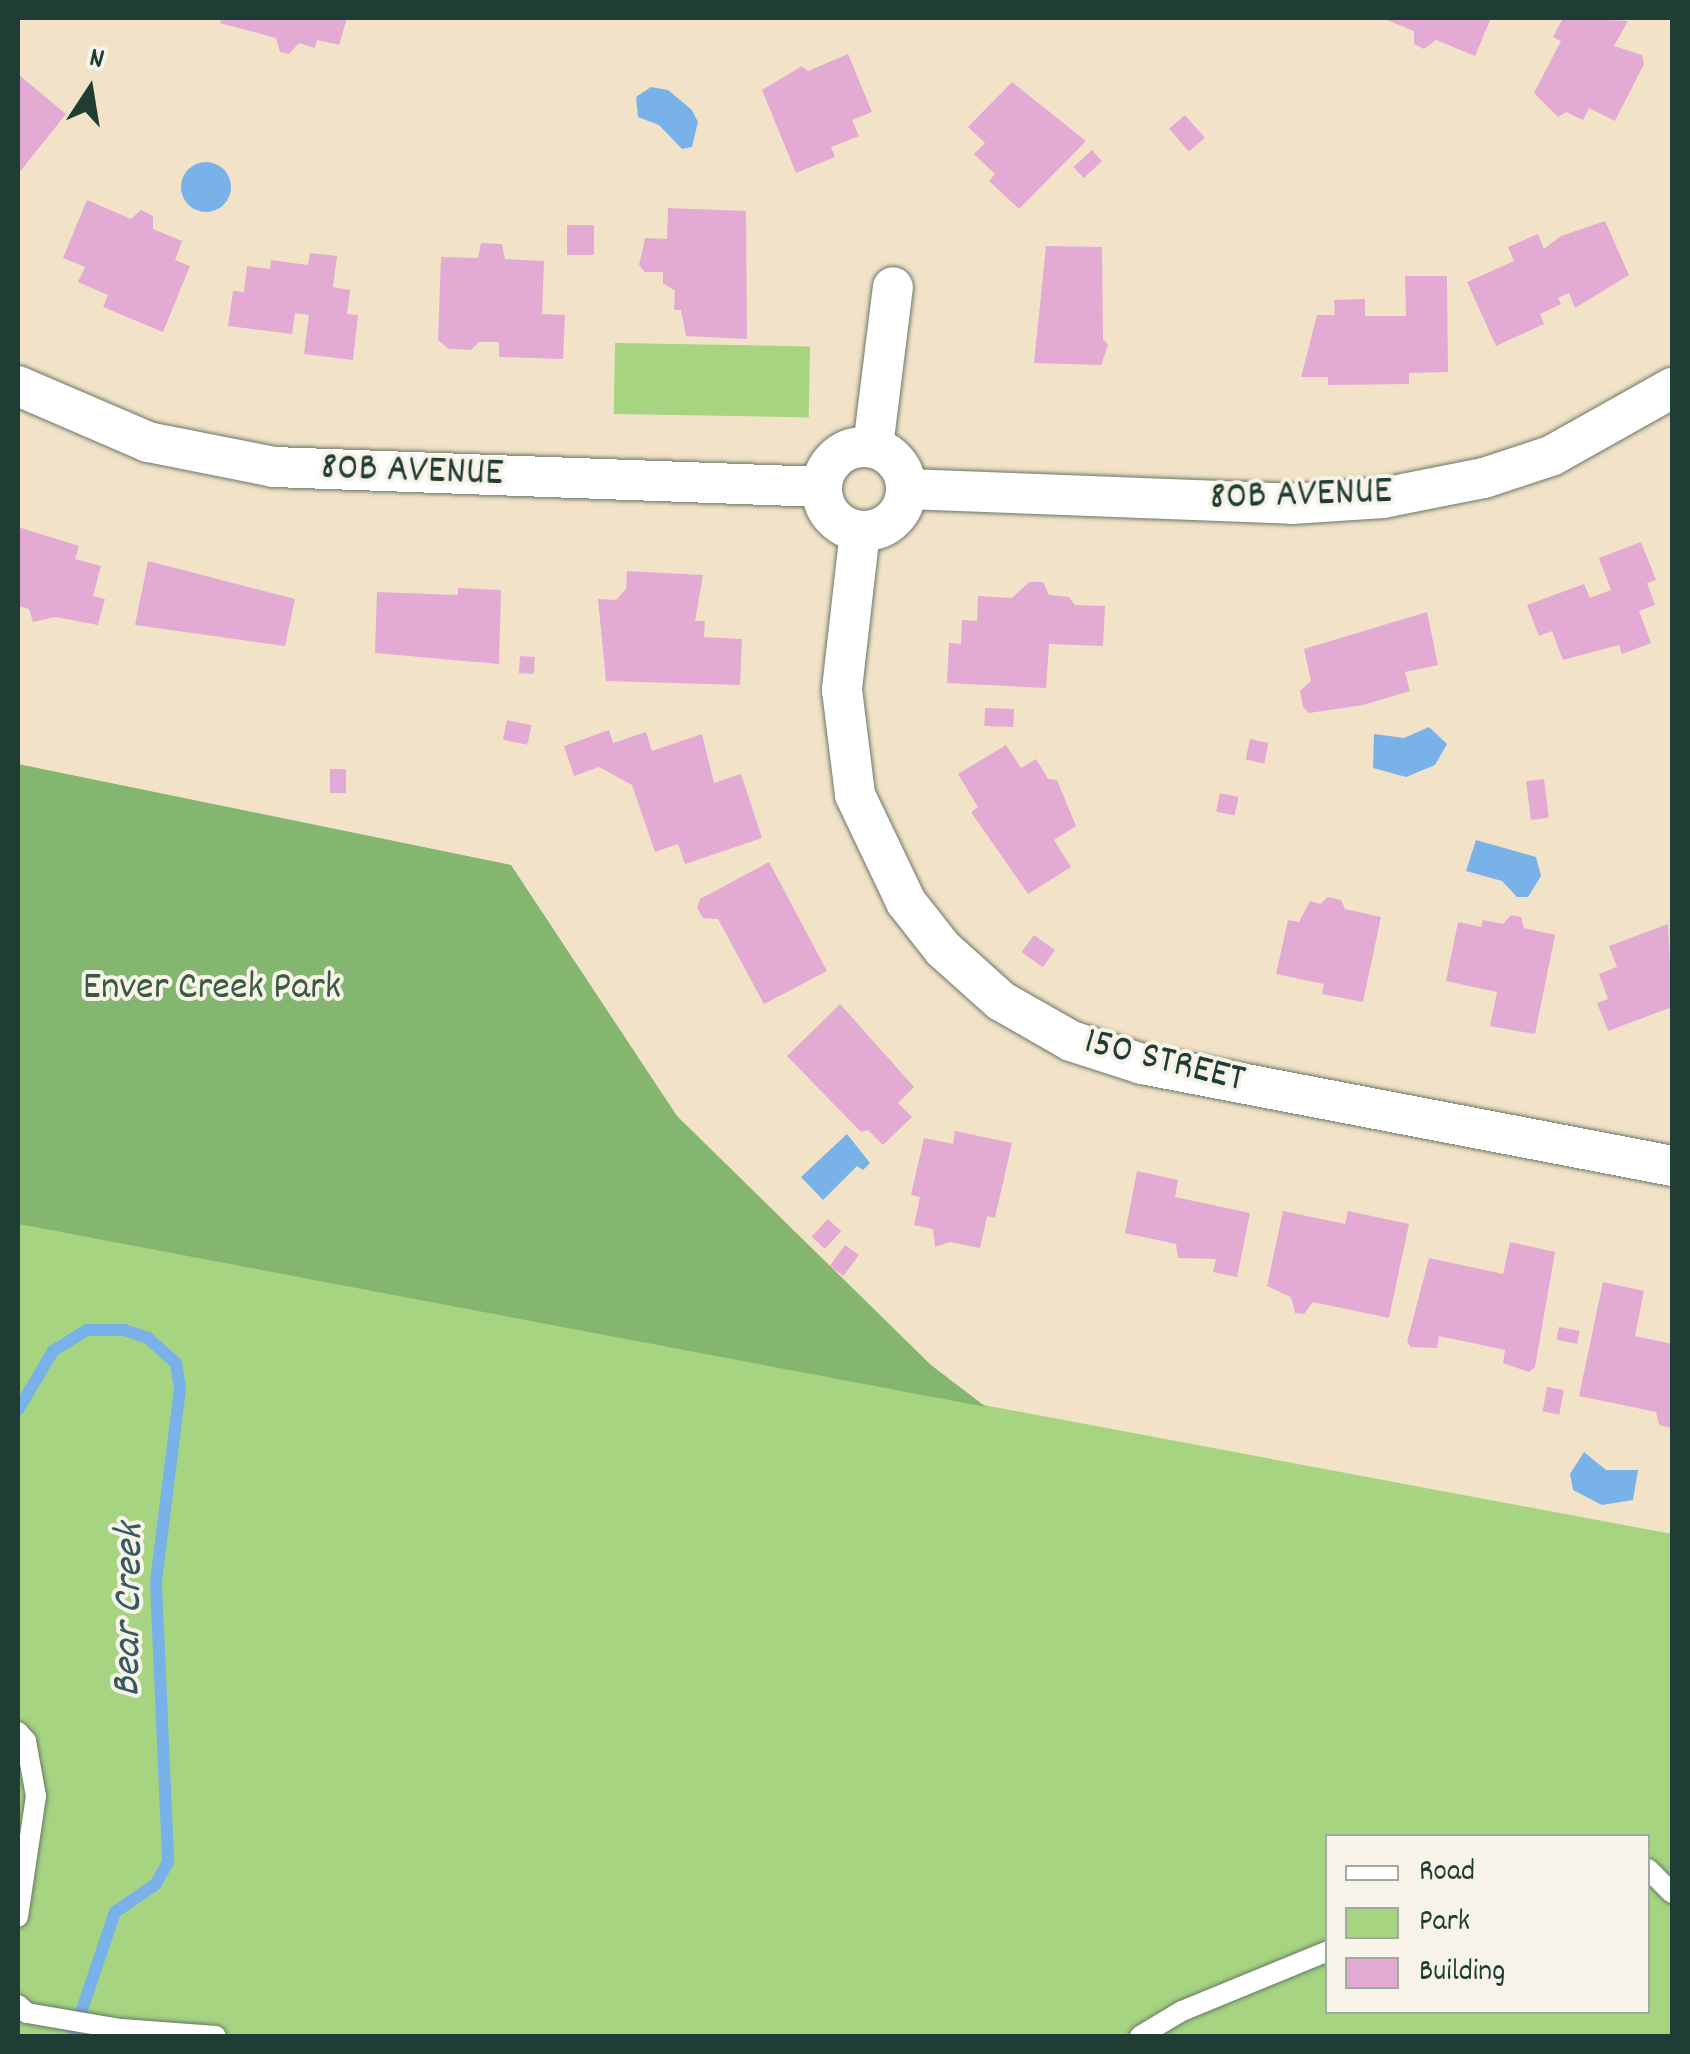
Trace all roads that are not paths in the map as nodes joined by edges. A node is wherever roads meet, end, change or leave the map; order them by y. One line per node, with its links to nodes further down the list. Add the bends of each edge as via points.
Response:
1 (893, 287): 4 (street)
2 (18, 386): 5 (street, 80B AVENUE, via 136,438 274,468)
3 (1672, 388): 6 (street, 80B AVENUE, via 1551,456 1484,478 1382,498 1292,504)
4 (873, 447): 5 (street, via 837,456); 6 (street, via 901,467)
5 (822, 488): 7 (street, via 828,512)
6 (907, 489): 7 (street, via 893,522)
7 (860, 531): 8 (street, 150 STREET, via 842,690 855,795 906,902 980,984 1028,1020 1112,1056)
8 (1672, 1166)
9 (18, 1732): 12 (lane, via 26,1741 36,1796)
10 (1650, 1871): 11 (lane)
11 (1672, 1893)
12 (18, 1917)
13 (1325, 1953): 16 (lane)
14 (22, 2009): 15 (lane, via 122,2029)
15 (216, 2036)
16 (1140, 2036)

